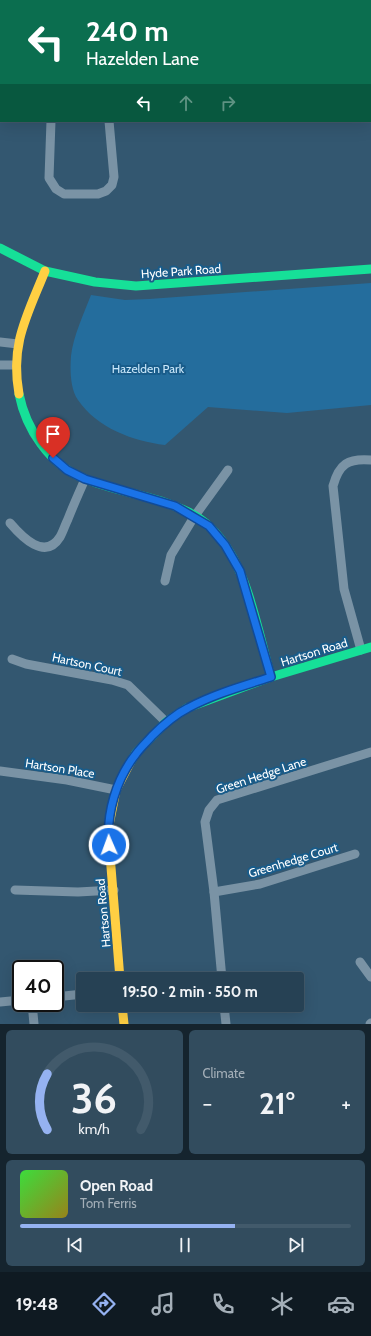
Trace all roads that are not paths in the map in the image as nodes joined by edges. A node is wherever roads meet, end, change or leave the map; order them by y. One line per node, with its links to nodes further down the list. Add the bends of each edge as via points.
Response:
1 (51, 122): 2 (street, via 49,178 56,189 64,194 98,194 112,185 114,177)
2 (109, 122)
3 (0, 248): 5 (street, Hyde Park Road)
4 (371, 269): 5 (street, Hyde Park Road, via 136,286 95,282)
5 (45, 271): 7 (street)
6 (0, 342): 7 (street)
7 (18, 344): 9 (street)
8 (0, 364): 9 (street)
9 (15, 365): 12 (street, via 18,390 26,417 41,445 67,470)
10 (371, 460): 17 (street, via 358,459 343,465 337,472 333,486 344,589)
11 (228, 470): 13 (street)
12 (85, 479): 13 (street, via 175,506); 14 (street, via 60,537 52,545 38,547 23,538)
13 (194, 517): 15 (street, via 171,555); 19 (street, via 209,526 225,545 240,571)
14 (10, 523)
15 (165, 581)
16 (371, 647): 17 (street, Hartson Road)
17 (361, 650): 19 (street, Hartson Road)
18 (12, 659): 20 (street, Hartson Court, via 26,664 112,680 128,686)
19 (271, 677): 20 (street, Hartson Road, via 187,708)
20 (166, 722): 23 (street, Hartson Road, via 136,753)
21 (371, 752): 27 (street, Green Hedge Lane, via 217,800 209,810 205,822)
22 (0, 771): 23 (street, Hartson Place)
23 (116, 790): 26 (street, Hartson Road, via 108,830)
24 (355, 854): 27 (street, Greenhedge Court, via 260,884)
25 (15, 890): 26 (street)
26 (114, 890): 29 (street, Hartson Road)
27 (214, 892): 30 (street, Green Hedge Lane)
28 (360, 962): 31 (street)
29 (120, 972)
30 (221, 972)
31 (371, 978)
32 (76, 995): 33 (street)
33 (64, 996)
34 (12, 1001): 35 (street)
35 (0, 1002)
36 (33, 1012): 39 (street)
37 (123, 1012): 40 (street)
38 (225, 1012): 41 (street)
39 (34, 1024)
40 (124, 1024)
41 (226, 1024)

